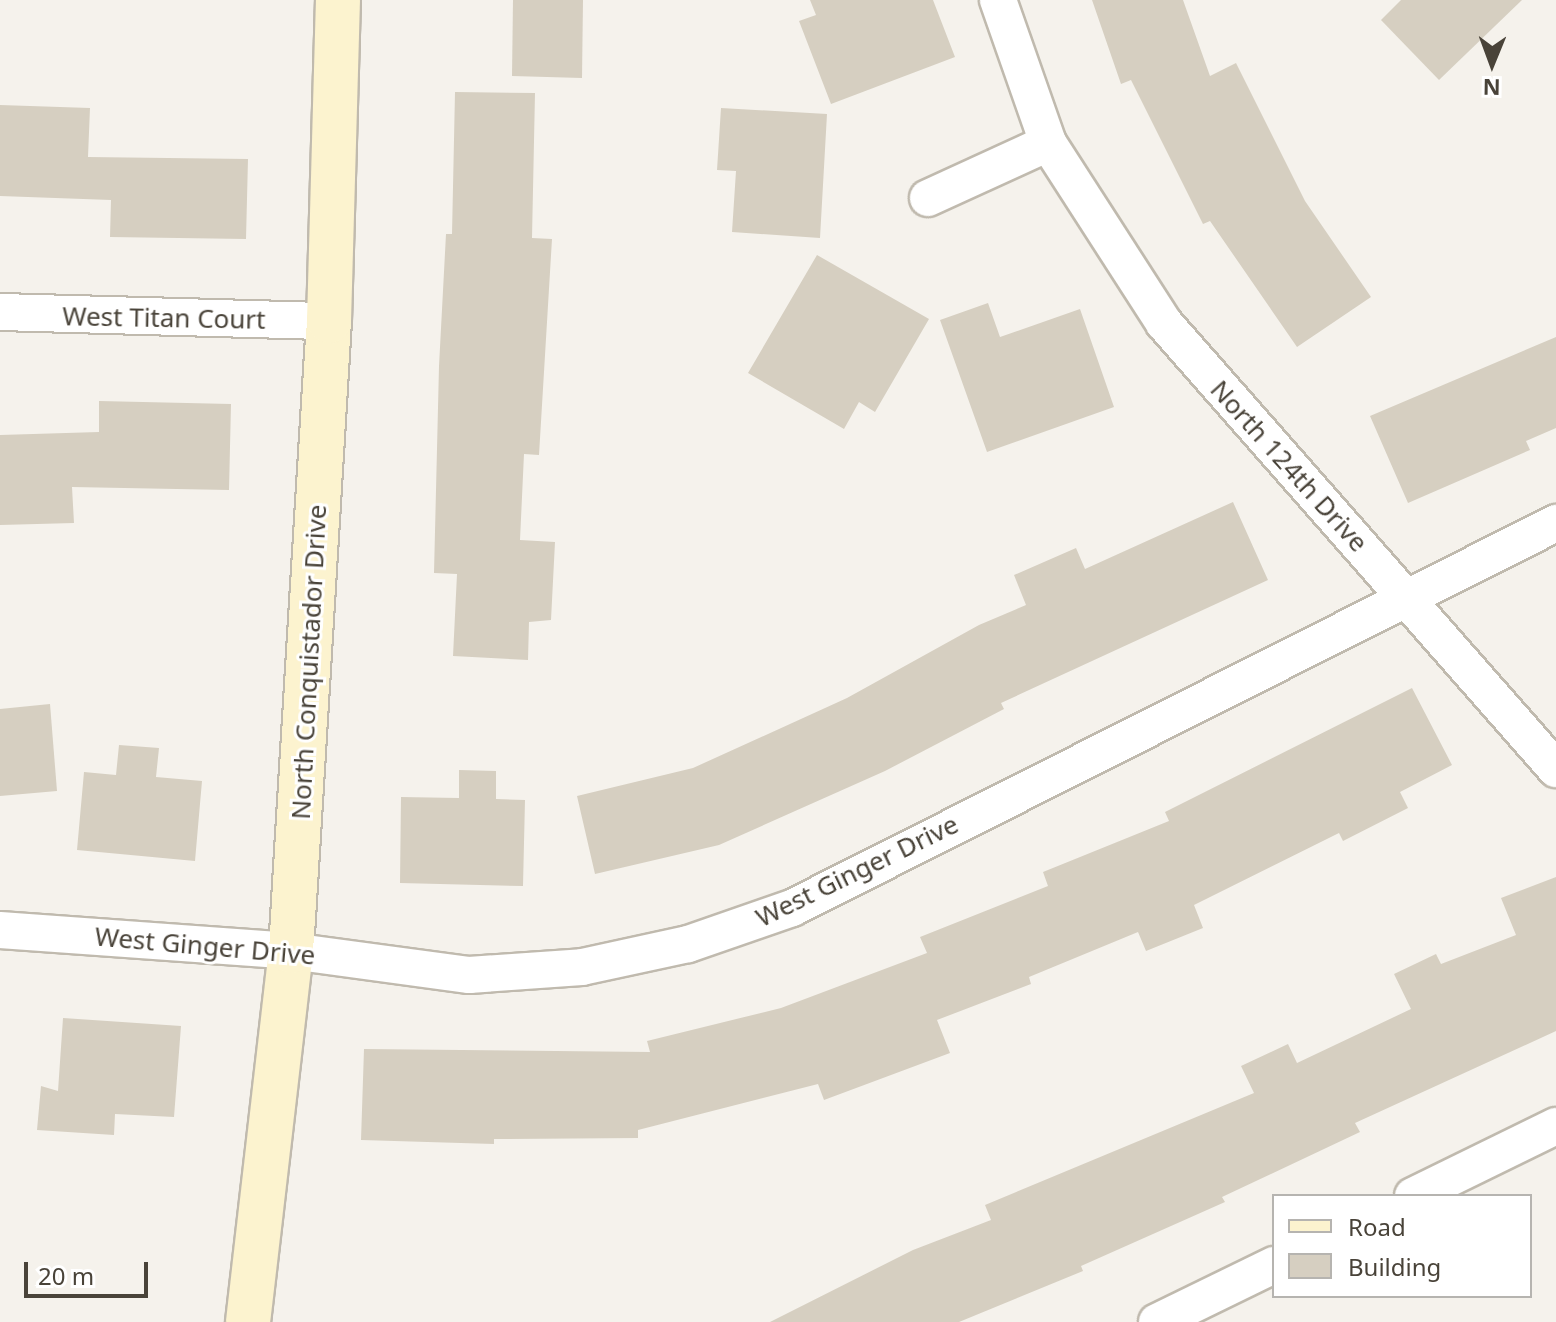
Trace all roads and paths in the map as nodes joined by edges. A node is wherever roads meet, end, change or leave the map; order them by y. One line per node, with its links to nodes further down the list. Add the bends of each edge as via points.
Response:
1 (338, 0): 6 (street, North Conquistador Drive)
2 (998, 0): 3 (street, North 124th Drive)
3 (1048, 143): 4 (street); 8 (street, North 124th Drive, via 1164,323)
4 (928, 198)
5 (0, 312): 6 (street, West Titan Court)
6 (329, 321): 11 (street, North Conquistador Drive)
7 (1556, 523): 8 (street, West Ginger Drive)
8 (1406, 595): 9 (street, North 124th Drive); 11 (street, West Ginger Drive, via 792,908 688,944 582,967 469,975)
9 (1556, 769)
10 (0, 930): 11 (street, West Ginger Drive)
11 (291, 951): 15 (street, North Conquistador Drive)
12 (1556, 1126): 13 (street)
13 (1417, 1194)
14 (1272, 1266): 16 (street)
15 (248, 1322)
16 (1157, 1322)

